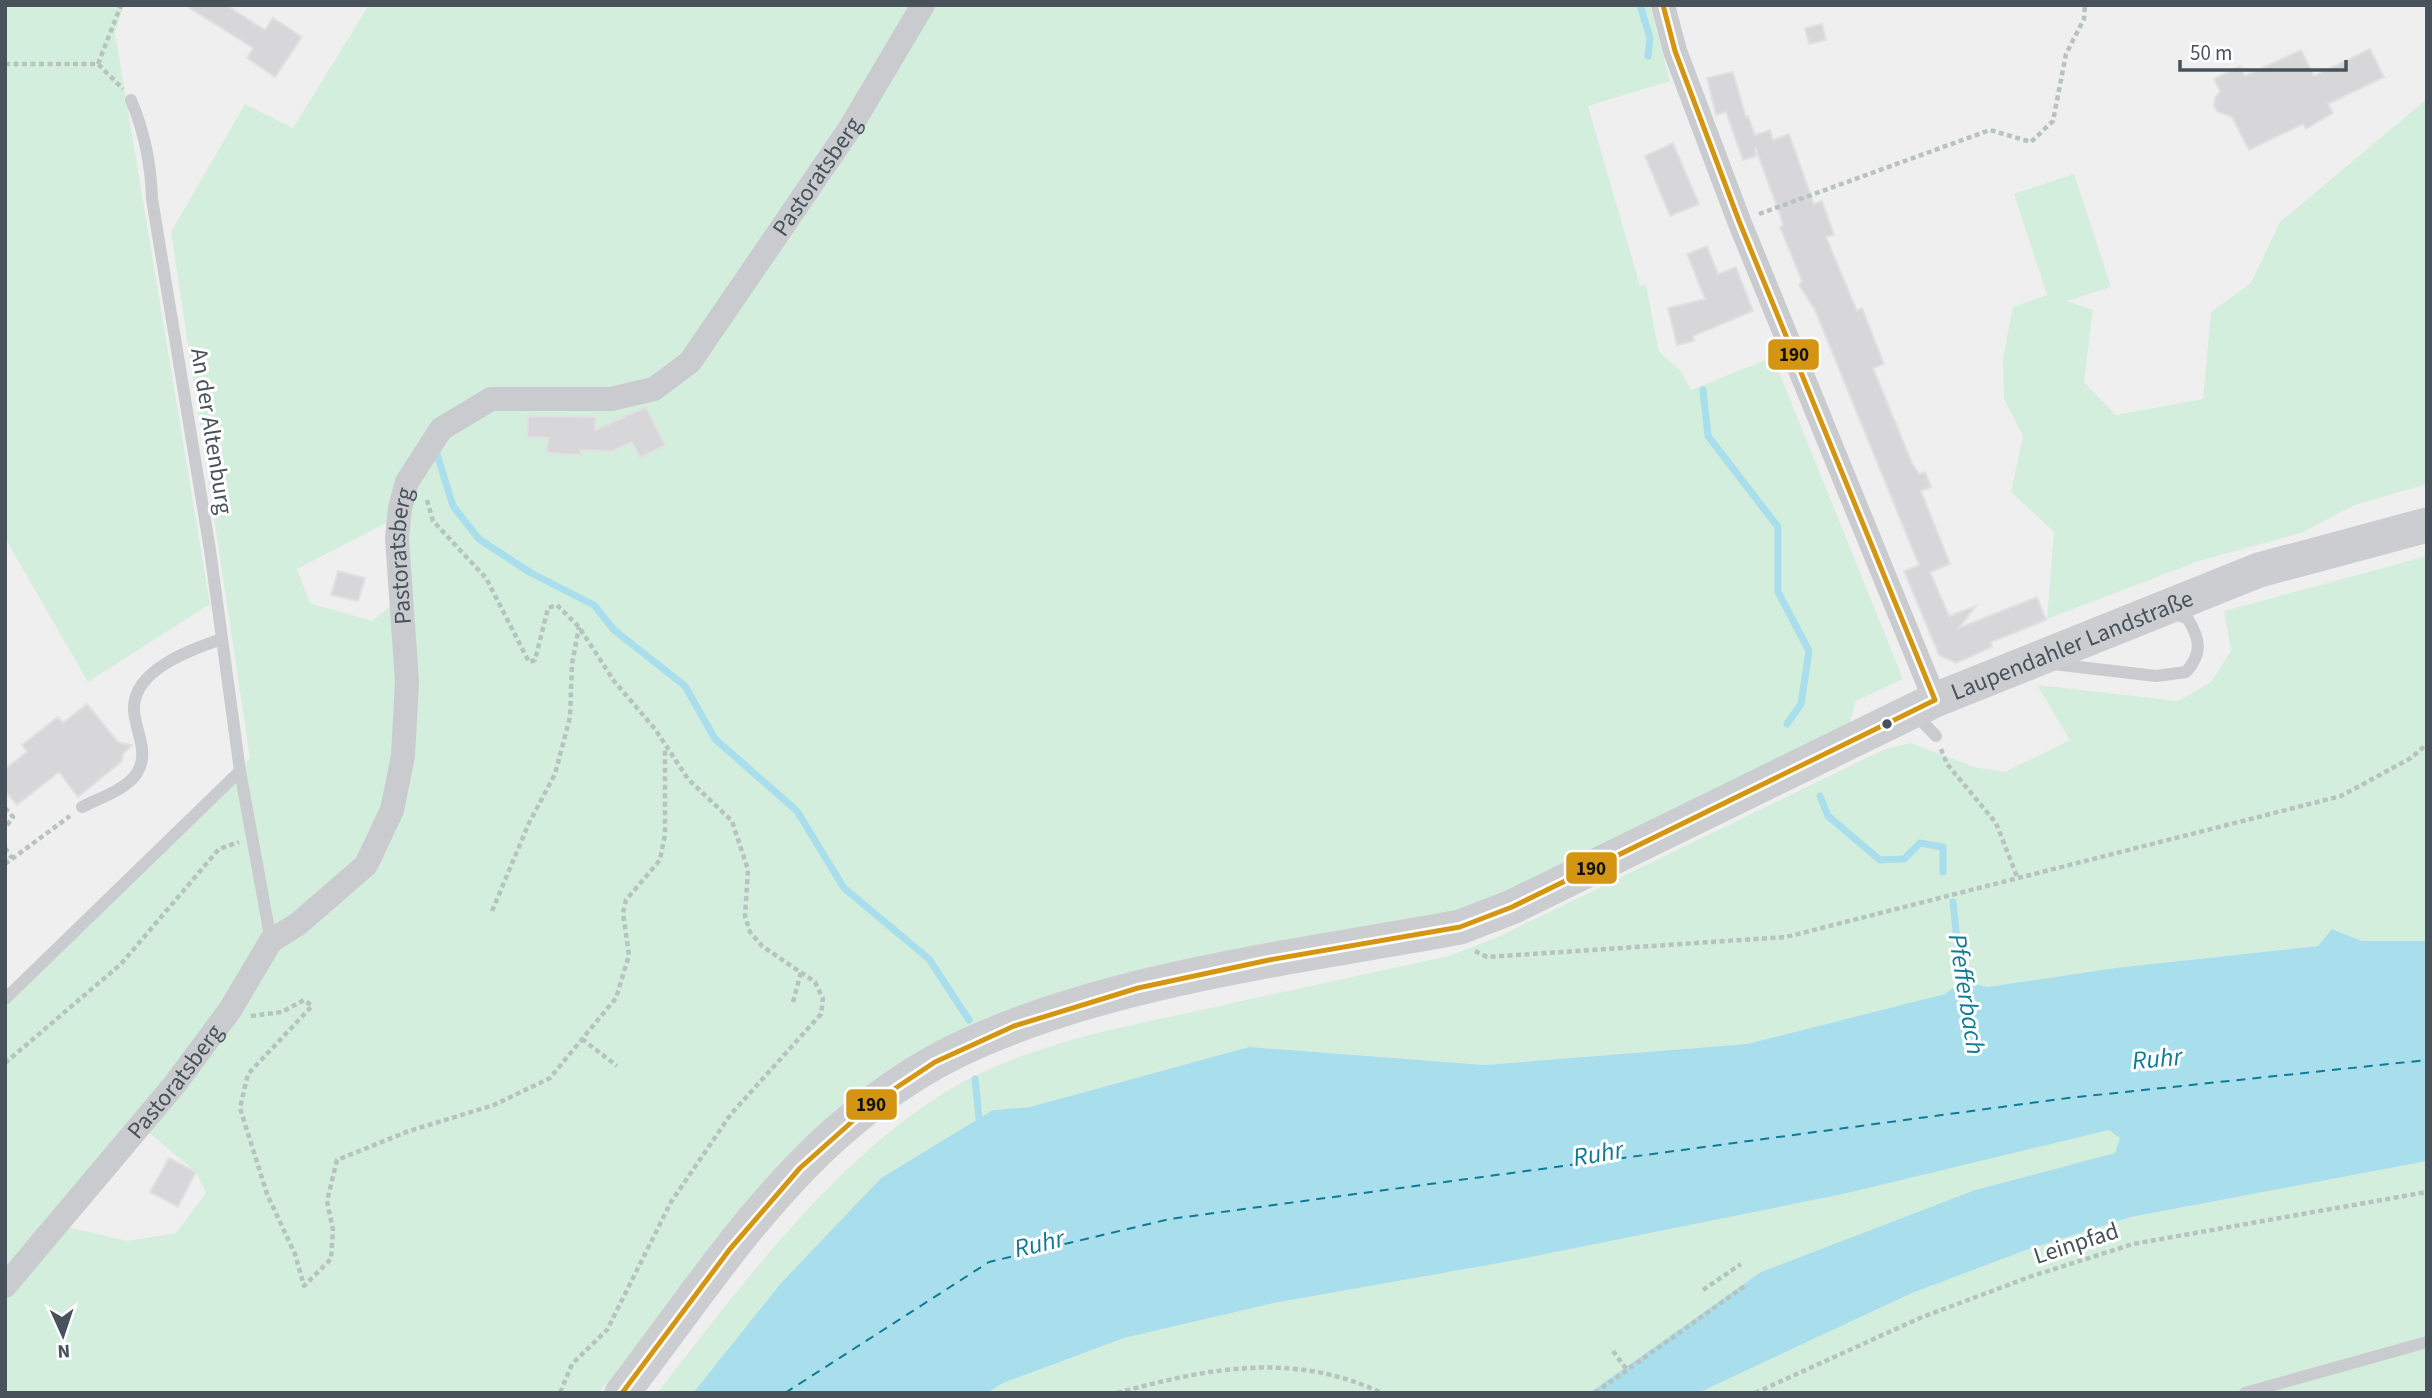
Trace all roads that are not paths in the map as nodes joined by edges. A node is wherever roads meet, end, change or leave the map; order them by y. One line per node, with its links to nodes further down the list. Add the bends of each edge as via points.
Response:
1 (923, 5): 12 (street, Pastoratsberg, via 850,128 690,362 654,389 611,399 491,399 441,429 407,482 400,508 397,538 407,682 403,756 393,810 366,865 298,924)
2 (1663, 5): 8 (street, via 1675,51)
3 (131, 100): 6 (lane, An der Altenburg, via 151,168 152,199)
4 (2427, 525): 5 (main road, Laupendahler Landstraße, via 2259,570)
5 (2157, 611): 7 (main road, Laupendahler Landstraße); 7 (lane, via 2176,612 2188,619 2196,632 2198,655 2186,672 2156,677)
6 (222, 639): 10 (lane, An der Altenburg); 11 (lane, via 197,647 144,682 135,696 142,744 137,774 123,787)
7 (2032, 661): 8 (main road, Laupendahler Landstraße)
8 (1924, 705): 9 (lane); 16 (main road, Laupendahler Landstraße, via 1512,907 1460,927 1122,993 995,1034 930,1065 878,1100 800,1167)
9 (1936, 736)
10 (240, 771): 12 (lane, An der Altenburg); 13 (lane)
11 (82, 807)
12 (271, 941): 14 (street, Pastoratsberg, via 230,1010 175,1084)
13 (5, 999)
14 (5, 1286)
15 (2427, 1342): 17 (lane)
16 (622, 1393)
17 (2245, 1393)

